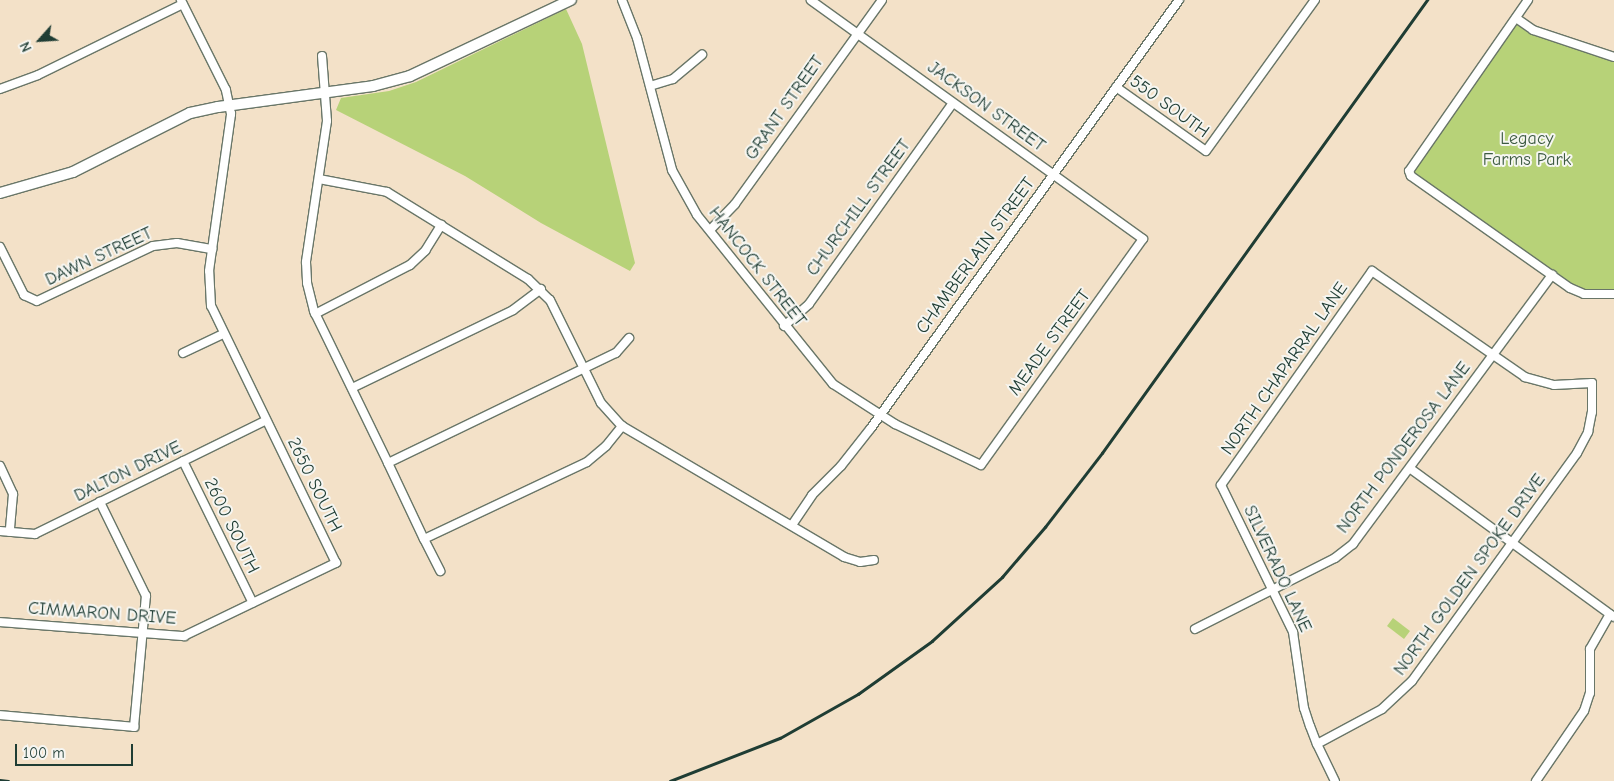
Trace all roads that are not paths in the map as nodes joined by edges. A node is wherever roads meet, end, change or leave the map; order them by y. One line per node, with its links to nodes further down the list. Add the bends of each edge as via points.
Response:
1 (571, 0): 17 (street, via 415,74 386,84)
2 (622, 0): 14 (street, HANCOCK STREET, via 633,25)
3 (811, 0): 10 (street, JACKSON STREET)
4 (882, 0): 10 (street, GRANT STREET)
5 (1179, 0): 15 (street, CHAMBERLAIN STREET)
6 (1315, 0): 15 (street, 550 SOUTH, via 1206,151)
7 (1528, 0): 9 (street)
8 (182, 2): 16 (street, via 38,75); 19 (street)
9 (1516, 18): 13 (street, via 1533,30); 28 (street, via 1408,171)
10 (858, 33): 18 (street, JACKSON STREET); 24 (street, GRANT STREET, via 735,204)
11 (702, 55): 14 (street, via 673,79)
12 (322, 56): 17 (street)
13 (1614, 57)
14 (650, 86): 24 (street, HANCOCK STREET, via 678,184)
15 (1116, 87): 20 (street, CHAMBERLAIN STREET)
16 (0, 89)
17 (326, 94): 19 (street); 21 (street, via 326,134)
18 (953, 103): 20 (street, JACKSON STREET); 32 (street, CHURCHILL STREET, via 809,304)
19 (230, 105): 22 (street, via 190,113 73,172); 27 (street, 2650 SOUTH, via 231,130)
20 (1054, 174): 25 (street, JACKSON STREET); 39 (street, CHAMBERLAIN STREET)
21 (319, 178): 23 (street, via 378,188); 31 (street, via 306,262 308,293)
22 (0, 193)
23 (442, 225): 29 (street); 31 (street, via 425,251 410,265)
24 (710, 230): 32 (street, HANCOCK STREET)
25 (1143, 239): 44 (street, MEADE STREET)
26 (0, 247): 27 (street, DAWN STREET, via 24,295 37,301 153,246 177,243)
27 (212, 249): 33 (street, 2650 SOUTH, via 209,297)
28 (1552, 275): 30 (street, via 1584,294); 36 (street, NORTH PONDEROSA LANE)
29 (541, 289): 37 (street, via 554,306); 38 (street, via 513,310)
30 (1614, 294)
31 (316, 314): 38 (street)
32 (784, 326): 39 (street, HANCOCK STREET, via 833,384)
33 (223, 334): 35 (street); 40 (street, 2650 SOUTH)
34 (629, 338): 37 (street, via 616,353)
35 (183, 353)
36 (1492, 355): 46 (street, NORTH PONDEROSA LANE); 47 (street, NORTH CHAPARRAL LANE, via 1372,271); 53 (street, NORTH GOLDEN SPOKE DRIVE, via 1512,370 1540,382 1571,386 1592,383 1588,432 1577,453)
37 (584, 368): 41 (street, via 601,402); 43 (street)
38 (352, 388): 43 (street)
39 (880, 415): 44 (street, HANCOCK STREET); 49 (street, CHAMBERLAIN STREET, via 841,466 805,504)
40 (265, 421): 42 (street, DALTON DRIVE); 55 (street, 2650 SOUTH)
41 (622, 426): 49 (street); 52 (street, via 587,462)
42 (183, 461): 48 (street, DALTON DRIVE); 58 (street, 2600 SOUTH)
43 (388, 463): 52 (street)
44 (981, 465)
45 (0, 466): 51 (street, via 13,494)
46 (1411, 469): 53 (street); 57 (street, NORTH PONDEROSA LANE, via 1353,544 1335,558)
47 (1221, 484): 57 (street, SILVERADO LANE)
48 (100, 502): 51 (street, DALTON DRIVE, via 35,534); 62 (street, via 146,596)
49 (792, 525): 54 (street, via 849,560)
50 (0, 531): 51 (street, DALTON DRIVE)
51 (10, 532)
52 (424, 539): 56 (street)
53 (1512, 544): 59 (street); 64 (street, NORTH GOLDEN SPOKE DRIVE, via 1397,697 1368,718)
54 (874, 560)
55 (336, 563): 58 (street, CIMMARON DRIVE)
56 (440, 571)
57 (1273, 590): 61 (street, NORTH PONDEROSA LANE); 64 (street, SILVERADO LANE, via 1293,632 1304,708)
58 (253, 603): 62 (street, CIMMARON DRIVE, via 184,636)
59 (1612, 615): 66 (street, via 1590,649 1590,693 1584,711)
60 (0, 622): 62 (street, CIMMARON DRIVE)
61 (1195, 629)
62 (142, 632): 63 (street, via 134,727)
63 (0, 715)
64 (1317, 744): 65 (street, SILVERADO LANE)
65 (1335, 781)
66 (1536, 781)

